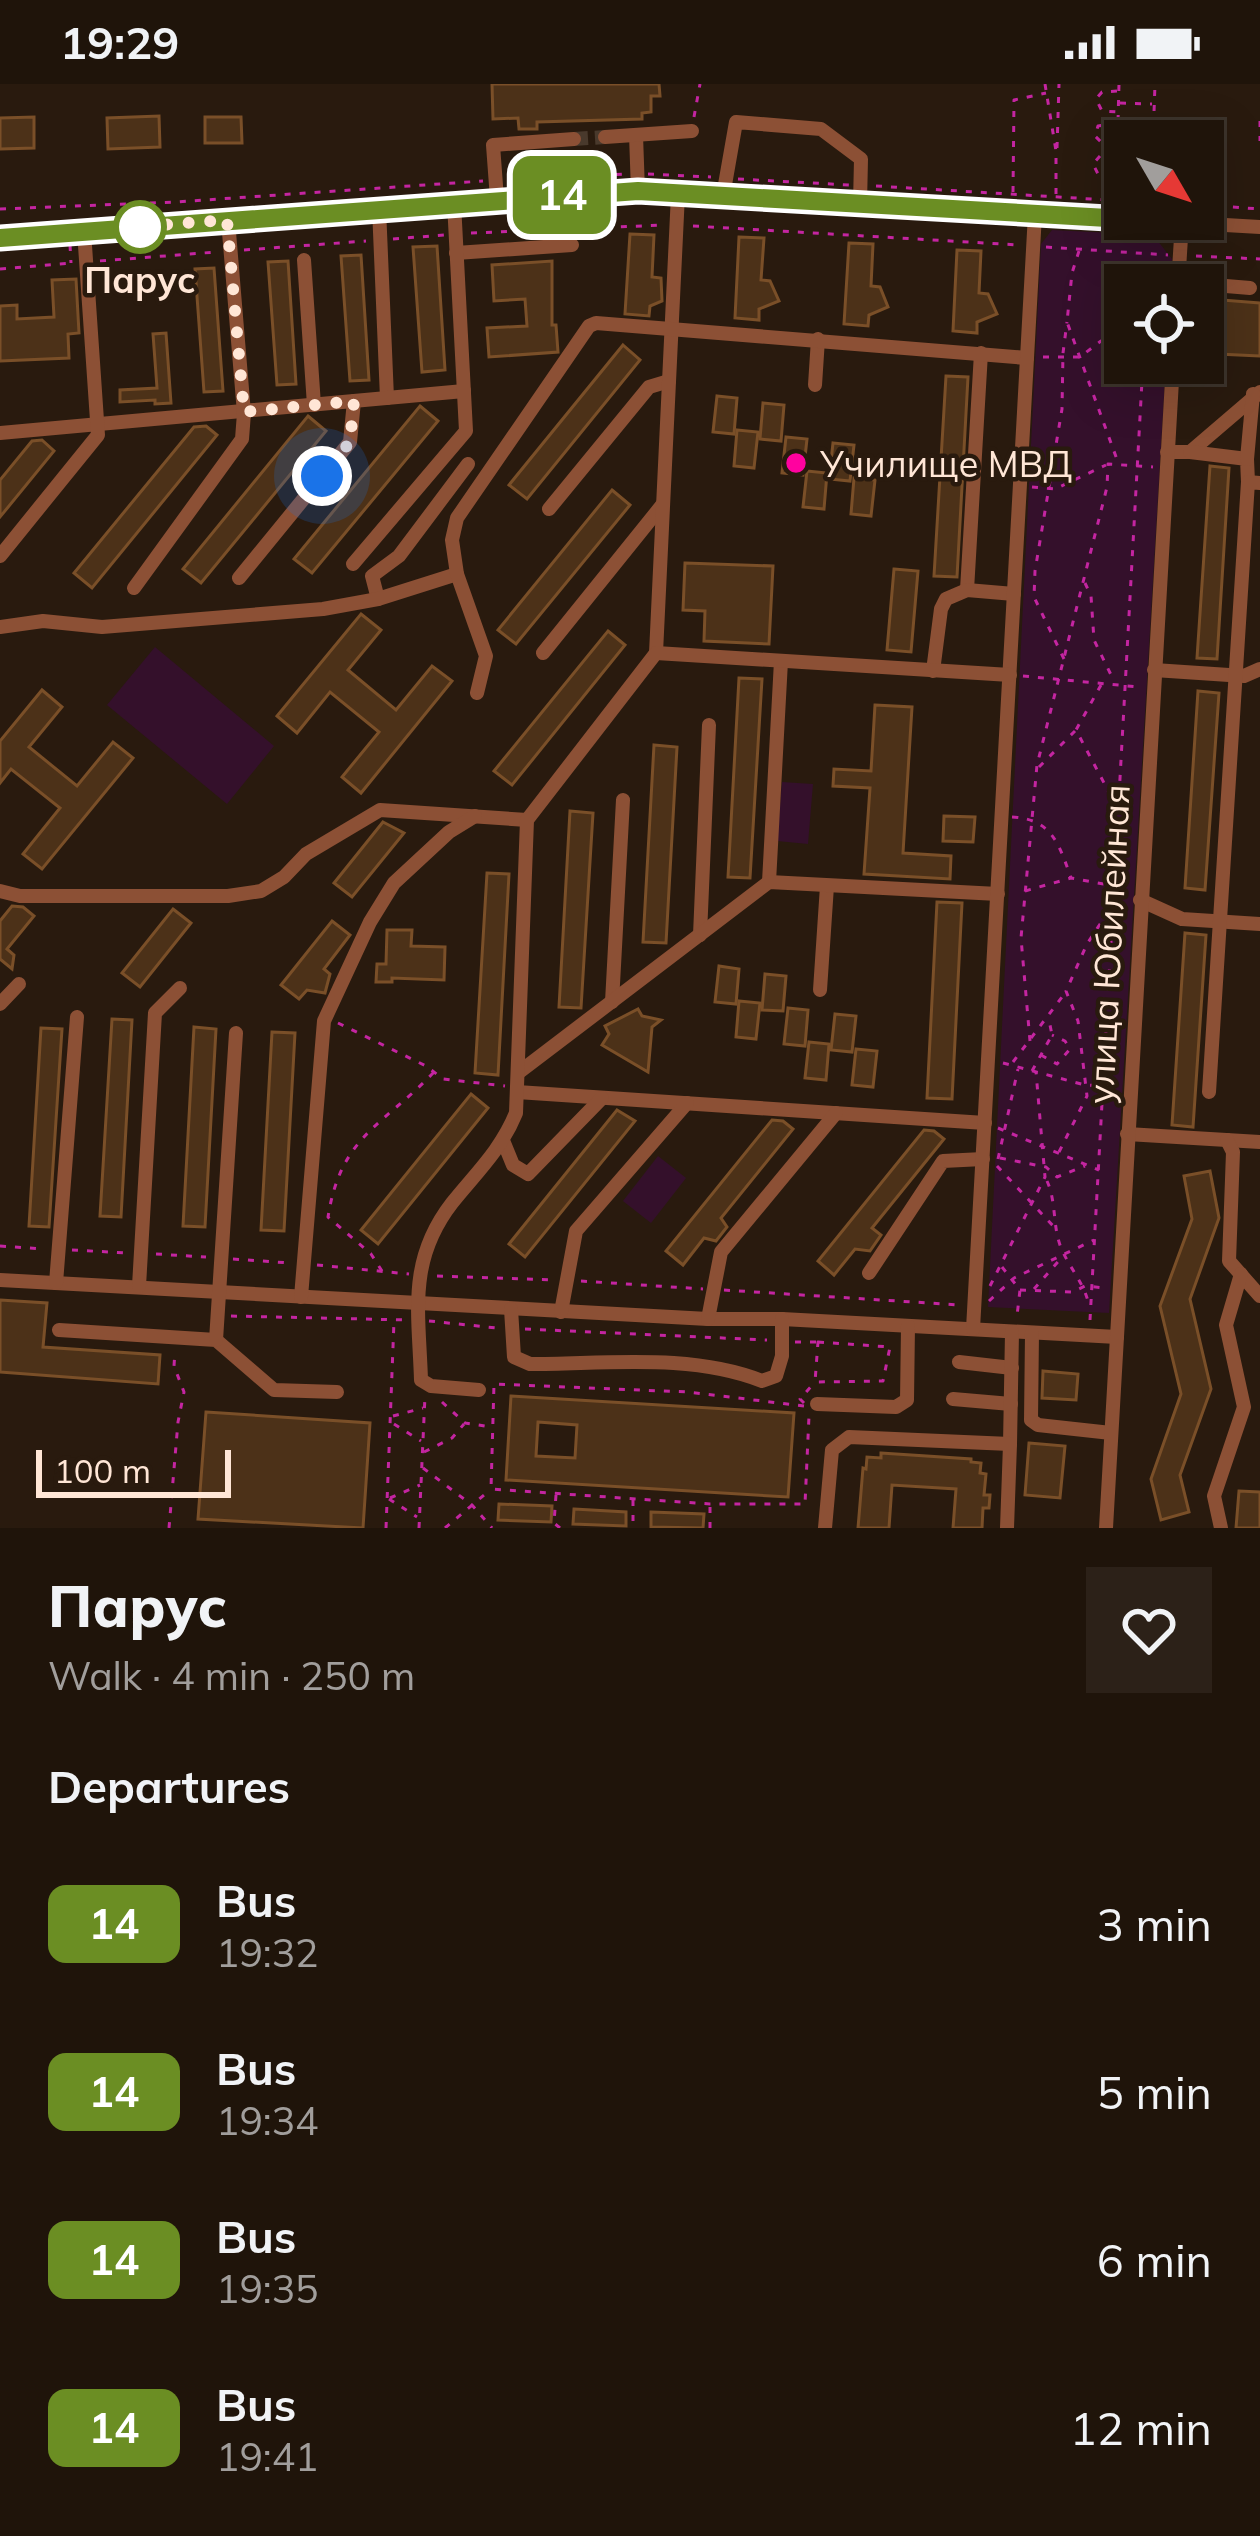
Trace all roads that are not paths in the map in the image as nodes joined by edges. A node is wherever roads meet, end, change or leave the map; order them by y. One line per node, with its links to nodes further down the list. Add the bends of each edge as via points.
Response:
1 (692, 131): 2 (street)
2 (636, 135): 3 (street); 5 (street)
3 (605, 136)
4 (574, 139): 8 (street, via 493,145)
5 (638, 191): 6 (street); 8 (street)
6 (678, 194): 7 (street); 24 (street)
7 (723, 196): 10 (street); 10 (street, via 736,122 821,128 861,159)
8 (497, 200): 9 (street)
9 (454, 203): 11 (street); 20 (street)
10 (860, 204): 12 (street)
11 (379, 208): 14 (street); 33 (street)
12 (1035, 214): 13 (street); 27 (street)
13 (1104, 218)
14 (227, 220): 17 (street); 36 (street)
15 (1224, 225): 16 (street)
16 (1260, 227)
17 (84, 231): 18 (street); 37 (street)
18 (0, 238)
19 (572, 245): 20 (street)
20 (456, 253): 31 (street)
21 (304, 260): 35 (street)
22 (1224, 287): 23 (street)
23 (1250, 288)
24 (672, 329): 25 (street); 28 (street); 45 (street, via 589,326)
25 (818, 339): 26 (street); 30 (street)
26 (981, 353): 27 (street); 53 (street)
27 (1027, 358): 54 (street)
28 (669, 381): 46 (street); 47 (street, via 649,387)
29 (1172, 384): 42 (street, улица Юбилейная)
30 (815, 385)
31 (464, 391): 33 (street); 38 (street)
32 (1257, 393): 40 (street); 41 (street)
33 (387, 398): 34 (street)
34 (354, 401): 35 (street); 51 (street, via 350,442)
35 (314, 405): 36 (street)
36 (244, 412): 37 (street); 52 (street, via 239,447)
37 (98, 424): 39 (street); 48 (street, via 87,451)
38 (466, 431): 43 (street); 49 (street)
39 (0, 433)
40 (1190, 452): 41 (street); 42 (street)
41 (1247, 459): 44 (street)
42 (1167, 460): 61 (street, улица Юбилейная)
43 (468, 464): 45 (street); 55 (street, via 399,556 372,576)
44 (1254, 482): 64 (street)
45 (469, 497): 50 (street, via 452,540)
46 (663, 504): 57 (street); 58 (street)
47 (549, 509)
48 (0, 556)
49 (353, 564)
50 (457, 574): 55 (street); 65 (street, via 487,656)
51 (239, 578)
52 (134, 588)
53 (968, 590): 54 (street); 62 (street, via 941,609)
54 (1014, 594): 63 (street)
55 (378, 599): 56 (street, via 146,624)
56 (0, 627)
57 (543, 653)
58 (656, 653): 59 (street); 69 (street)
59 (781, 661): 62 (street); 70 (street)
60 (1260, 669): 64 (street)
61 (1154, 670): 64 (street); 74 (street, улица Юбилейная)
62 (933, 671): 63 (street)
63 (1010, 675): 73 (street)
64 (1236, 675): 75 (street)
65 (477, 693)
66 (710, 725): 77 (street)
67 (623, 800): 81 (street)
68 (475, 816): 69 (street); 72 (street, via 380,810 261,891); 104 (street, via 394,883 324,1021)
69 (527, 820): 85 (street)
70 (769, 882): 71 (street); 77 (street)
71 (827, 886): 73 (street); 80 (street)
72 (0, 891)
73 (998, 894): 91 (street)
74 (1140, 900): 75 (street, via 1182,920); 92 (street, улица Юбилейная)
75 (1219, 922): 76 (street); 87 (street)
76 (1260, 924)
77 (700, 934): 81 (street)
78 (19, 984): 82 (street)
79 (180, 988): 101 (street, via 155,1013)
80 (820, 990)
81 (611, 1002): 85 (street)
82 (0, 1004)
83 (77, 1017): 100 (street)
84 (236, 1033): 102 (street)
85 (518, 1073): 86 (street)
86 (517, 1092): 88 (street); 95 (street)
87 (1209, 1092)
88 (602, 1098): 89 (street); 95 (street, via 528,1174 513,1165)
89 (687, 1103): 90 (street); 107 (street, via 576,1231)
90 (836, 1113): 91 (street); 108 (street, via 721,1252)
91 (985, 1123): 96 (street)
92 (1127, 1134): 93 (street); 115 (street, улица Юбилейная)
93 (1227, 1140): 94 (street); 98 (street, via 1229,1261)
94 (1260, 1142)
95 (504, 1143): 105 (street, via 435,1228)
96 (990, 1158): 97 (street, via 944,1161); 112 (street, via 983,1308)
97 (869, 1273)
98 (1240, 1274): 103 (street); 129 (street, via 1226,1324 1244,1407 1214,1496)
99 (0, 1280): 100 (street)
100 (56, 1282): 101 (street)
101 (139, 1286): 102 (street)
102 (219, 1293): 104 (street); 116 (street)
103 (1260, 1296)
104 (301, 1297): 105 (street)
105 (414, 1304): 106 (street); 119 (street, via 425,1388)
106 (511, 1309): 107 (street); 109 (street, via 514,1357 530,1364 692,1365 762,1382 776,1376)
107 (561, 1312): 108 (street)
108 (708, 1319): 109 (street)
109 (782, 1319): 110 (street)
110 (908, 1326): 112 (street); 123 (street, via 907,1400 896,1407)
111 (1010, 1327): 112 (street); 114 (street); 118 (street)
112 (973, 1329)
113 (59, 1330): 116 (street)
114 (1032, 1333): 115 (street); 124 (street, via 1031,1420)
115 (1117, 1337): 124 (street, улица Юбилейная)
116 (216, 1340): 120 (street, via 274,1390)
117 (959, 1362): 118 (street)
118 (1012, 1368): 122 (street)
119 (479, 1390)
120 (337, 1392)
121 (953, 1399): 122 (street)
122 (1011, 1404): 125 (street)
123 (813, 1406)
124 (1112, 1432): 128 (street, улица Юбилейная)
125 (1010, 1444): 126 (street, via 849,1437 832,1450); 127 (street)
126 (825, 1528)
127 (1007, 1528)
128 (1106, 1528)
129 (1221, 1528)

